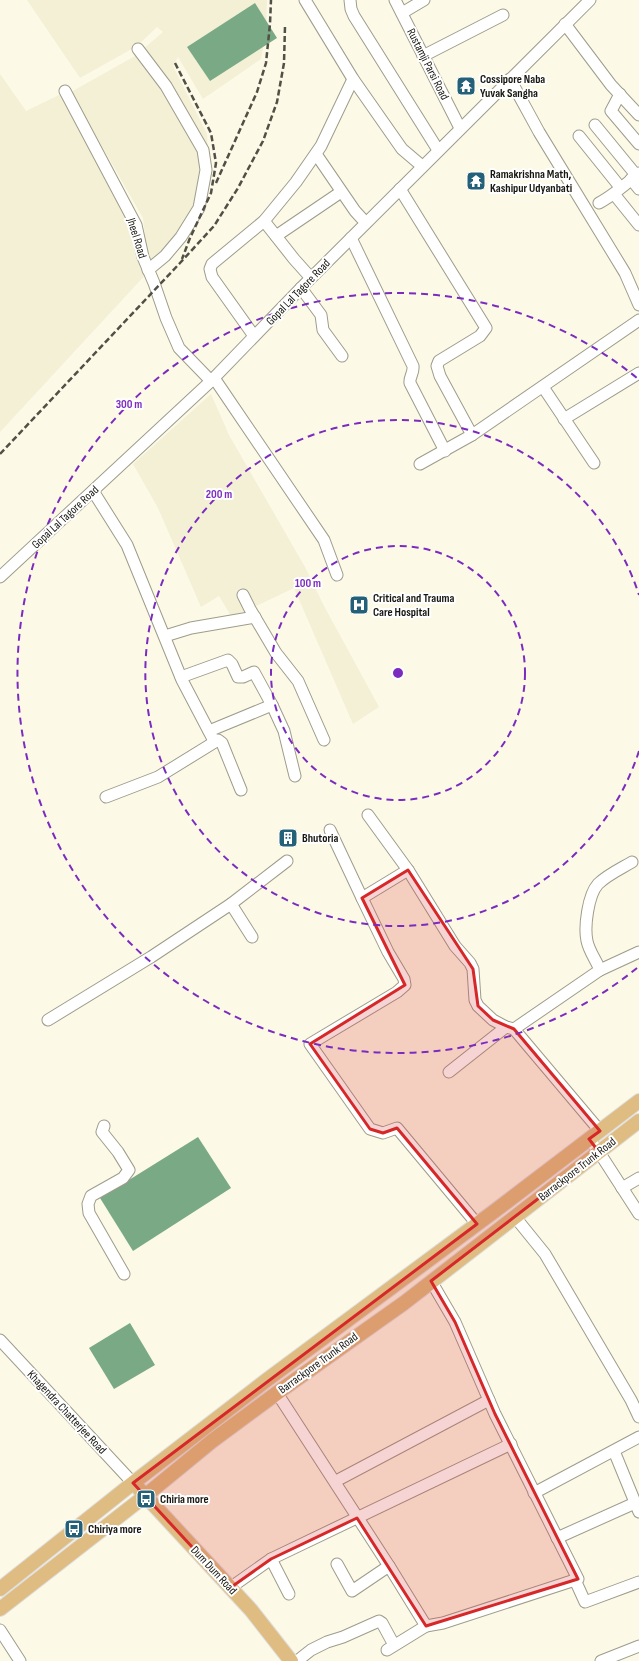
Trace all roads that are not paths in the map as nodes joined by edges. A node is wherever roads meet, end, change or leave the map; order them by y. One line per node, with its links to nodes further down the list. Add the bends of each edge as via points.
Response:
1 (305, 0): 12 (street)
2 (350, 0): 20 (street, via 354,16)
3 (395, 0): 6 (street, Rustamji Parsi Road)
4 (424, 0): 6 (street)
5 (590, 0): 8 (street, Gopal Lal Tagore Road)
6 (402, 13): 10 (street, Rustamji Parsi Road)
7 (503, 14): 10 (street)
8 (565, 24): 11 (street, Gopal Lal Tagore Road); 14 (street)
9 (138, 49): 34 (street, via 166,86 203,150 206,170 199,208 181,237)
10 (423, 56): 17 (street, Rustamji Parsi Road)
11 (510, 78): 17 (street, Gopal Lal Tagore Road); 37 (street, via 539,132 625,273)
12 (353, 79): 21 (street); 22 (street, via 402,149)
13 (65, 91): 34 (street, Jheel Road, via 136,225)
14 (620, 94): 15 (street); 19 (street, via 611,111)
15 (639, 115)
16 (595, 125): 23 (street)
17 (460, 128): 20 (street, Gopal Lal Tagore Road)
18 (579, 136): 26 (street)
19 (639, 144)
20 (438, 150): 22 (street, Gopal Lal Tagore Road)
21 (316, 154): 27 (street); 29 (street)
22 (422, 166): 24 (street, Gopal Lal Tagore Road)
23 (635, 176): 25 (street); 26 (street)
24 (400, 189): 30 (street, Gopal Lal Tagore Road); 45 (street, via 486,328 480,336 439,361 437,366)
25 (639, 189)
26 (617, 191): 28 (street); 31 (street)
27 (342, 192): 30 (street); 32 (street)
28 (599, 203)
29 (264, 221): 32 (street); 39 (street, via 219,257 210,270 212,277)
30 (366, 223): 33 (street, Gopal Lal Tagore Road)
31 (639, 225)
32 (276, 236): 35 (street)
33 (351, 238): 35 (street, Gopal Lal Tagore Road); 46 (street, via 413,366 410,383)
34 (148, 270): 42 (street, Jheel Road, via 179,348)
35 (311, 278): 36 (street, Gopal Lal Tagore Road)
36 (301, 288): 39 (street, Gopal Lal Tagore Road); 40 (street, via 321,315 323,330)
37 (639, 305)
38 (639, 320): 43 (street)
39 (254, 336): 42 (street, Gopal Lal Tagore Road)
40 (342, 356)
41 (639, 373): 44 (street)
42 (213, 379): 49 (street, Gopal Lal Tagore Road); 50 (street, Jheel Road, via 324,540)
43 (543, 387): 44 (street); 45 (street)
44 (564, 419): 47 (street)
45 (472, 435): 46 (street)
46 (445, 451): 48 (street)
47 (594, 463)
48 (420, 464)
49 (93, 491): 51 (street, Gopal Lal Tagore Road); 54 (street, via 127,545)
50 (337, 575)
51 (0, 577)
52 (243, 595): 53 (street)
53 (255, 617): 54 (street, via 191,628); 58 (street, via 276,653 298,681)
54 (165, 636): 55 (street)
55 (181, 677): 56 (street, via 228,660 238,677 254,672); 57 (street)
56 (272, 705): 57 (street); 59 (street, via 284,731)
57 (212, 736): 60 (street, via 222,743); 61 (street, via 158,776)
58 (324, 740)
59 (295, 776)
60 (241, 790)
61 (106, 797)
62 (368, 815): 66 (street)
63 (330, 830): 67 (street)
64 (287, 861): 68 (street)
65 (632, 862): 71 (street, via 606,877 597,886 590,902 587,943)
66 (408, 870): 67 (street); 73 (street, via 455,946 473,969 475,1000 478,1006 493,1020)
67 (362, 898): 84 (street, via 405,985 310,1044 370,1129 383,1133 397,1128)
68 (231, 904): 69 (street); 72 (street)
69 (252, 937)
70 (639, 952): 71 (street)
71 (600, 970): 73 (street)
72 (48, 1020)
73 (510, 1028): 74 (street); 78 (street)
74 (449, 1072)
75 (639, 1101): 78 (main road, Barrackpore Trunk Road)
76 (639, 1121): 79 (main road, Barrackpore Trunk Road)
77 (104, 1126): 85 (street, via 102,1132 129,1170 123,1178 91,1196 88,1204 89,1214)
78 (594, 1135): 79 (street); 84 (main road, Barrackpore Trunk Road)
79 (599, 1152): 81 (street); 83 (main road, Barrackpore Trunk Road)
80 (639, 1178): 81 (street)
81 (622, 1188): 82 (street)
82 (639, 1214)
83 (515, 1217): 86 (main road, Barrackpore Trunk Road); 92 (street, via 545,1254)
84 (477, 1224): 87 (main road, Barrackpore Trunk Road)
85 (124, 1274)
86 (432, 1281): 88 (main road, Barrackpore Trunk Road); 91 (street, via 455,1322)
87 (386, 1292): 88 (main road); 97 (main road, Barrackpore Trunk Road)
88 (396, 1308): 90 (main road, Barrackpore Trunk Road)
89 (0, 1340): 97 (street, Khagendra Chatterjee Road)
90 (277, 1393): 96 (street); 99 (main road, Barrackpore Trunk Road)
91 (490, 1400): 94 (street); 96 (street)
92 (639, 1417)
93 (639, 1437): 95 (street)
94 (510, 1444): 98 (street); 101 (street)
95 (614, 1451): 98 (street); 100 (street)
96 (336, 1481): 101 (street)
97 (133, 1483): 99 (main road, Dum Dum Road); 109 (main road, Barrackpore Trunk Road)
98 (534, 1493): 102 (street)
99 (145, 1496): 108 (main road, Dum Dum Road); 111 (main road, Barrackpore Trunk Road)
100 (637, 1507): 102 (street)
101 (357, 1518): 103 (street); 105 (street)
102 (557, 1538): 106 (street, via 578,1579)
103 (271, 1558): 108 (street); 110 (street)
104 (337, 1564): 105 (street, via 352,1592)
105 (389, 1566): 112 (street)
106 (575, 1580): 107 (street, via 585,1602); 112 (street, via 443,1623)
107 (639, 1582)
108 (230, 1588): 116 (main road, Dum Dum Road)
109 (0, 1589)
110 (289, 1594)
111 (0, 1609)
112 (426, 1626): 117 (street, via 391,1648 379,1621 327,1642)
113 (0, 1630): 115 (street)
114 (639, 1646): 118 (street)
115 (20, 1661)
116 (291, 1661)
117 (297, 1661)
118 (601, 1661)

